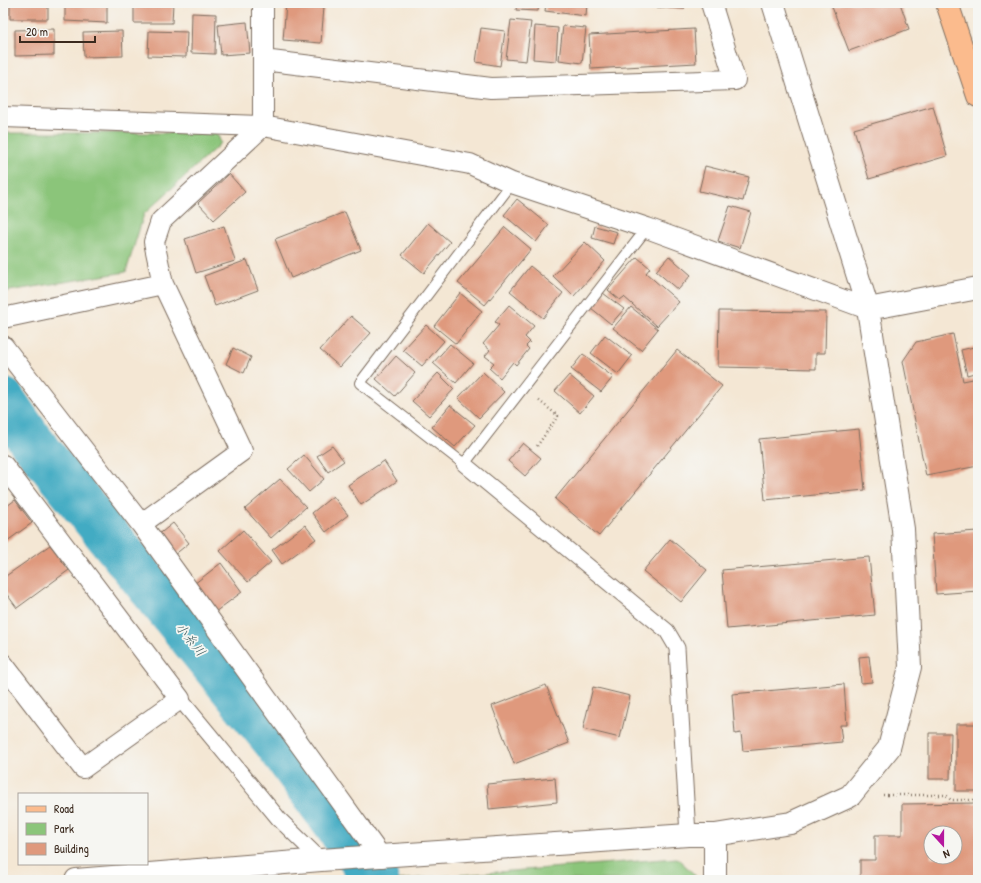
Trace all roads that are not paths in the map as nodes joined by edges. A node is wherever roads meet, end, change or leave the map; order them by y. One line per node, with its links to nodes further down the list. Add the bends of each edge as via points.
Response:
1 (263, 3): 5 (street)
2 (711, 3): 5 (street, via 735,80 491,88)
3 (773, 3): 13 (street)
4 (947, 3): 6 (main road)
5 (263, 60): 8 (street)
6 (978, 96)
7 (3, 117): 8 (street)
8 (263, 126): 9 (street, via 470,164); 11 (street, via 161,221 154,242)
9 (512, 183): 10 (street); 16 (lane, via 360,383)
10 (647, 228): 13 (street); 16 (lane)
11 (163, 284): 14 (street); 18 (street, via 242,452)
12 (978, 288): 13 (street)
13 (868, 309): 22 (street, via 904,529 910,668 889,748 850,796 791,823)
14 (3, 318)
15 (3, 346): 18 (street)
16 (464, 464): 21 (street, via 666,631 677,648)
17 (3, 465): 20 (street)
18 (142, 524): 23 (street)
19 (3, 664): 20 (street, via 83,768)
20 (180, 699): 24 (street, via 279,819)
21 (688, 835): 22 (street); 23 (street)
22 (715, 835): 26 (street)
23 (381, 857): 24 (street)
24 (322, 860): 25 (street)
25 (76, 880)
26 (714, 880)

